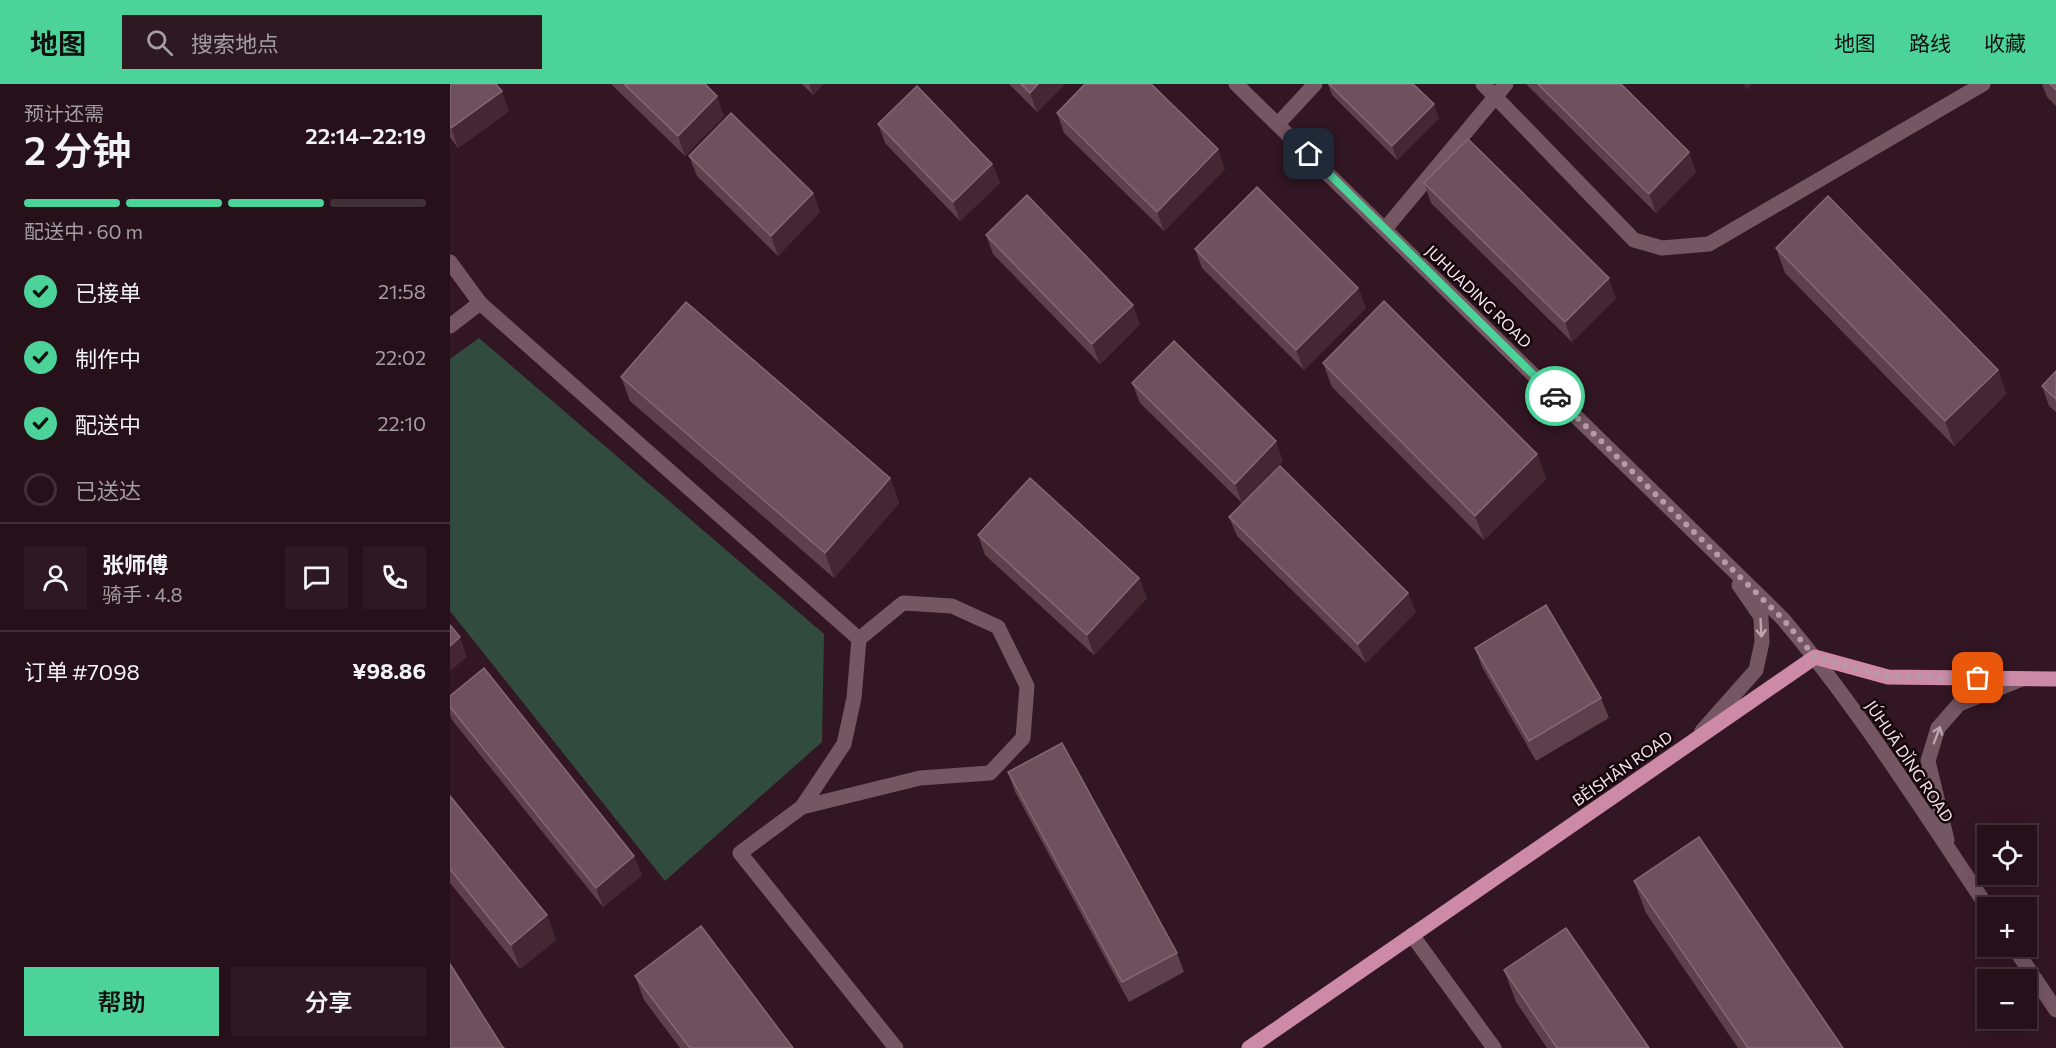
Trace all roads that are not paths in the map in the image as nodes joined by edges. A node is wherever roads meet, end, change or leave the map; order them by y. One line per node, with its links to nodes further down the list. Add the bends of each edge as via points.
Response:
1 (1236, 84): 7 (street, JUHUADING ROAD)
2 (1315, 84): 7 (street)
3 (1483, 84): 6 (street)
4 (1506, 84): 6 (street)
5 (1983, 84): 6 (street, via 1709,244 1662,248 1634,240)
6 (1496, 97): 8 (street)
7 (1278, 124): 8 (street, JUHUADING ROAD)
8 (1385, 229): 12 (street, JUHUADING ROAD)
9 (450, 262): 10 (street)
10 (480, 303): 11 (street); 13 (street)
11 (450, 326)
12 (1723, 560): 14 (street, JÚHUĀ DǏNG ROAD); 17 (street, one-way to 17, via 1761,617 1762,642 1756,670)
13 (859, 639): 18 (street, via 854,698 844,744); 18 (street, via 903,603 952,606 998,627 1027,686 1023,738 990,772 920,778)
14 (1815, 657): 15 (main road, via 1888,677); 17 (main road, BĚISHĀN ROAD); 19 (street, JÚHUĀ DǏNG ROAD)
15 (2023, 679): 16 (main road); 19 (street, one-way to 15, via 1928,761 1938,728 1959,704)
16 (2056, 679)
17 (1694, 741): 21 (main road, BĚISHĀN ROAD)
18 (802, 807): 24 (street, via 740,853)
19 (1950, 852): 20 (street, JÚHUĀ DǏNG ROAD)
20 (1981, 897)
21 (1412, 935): 25 (main road, BĚISHĀN ROAD); 26 (street)
22 (2020, 957): 23 (street)
23 (2056, 1010)
24 (896, 1048)
25 (1249, 1048)
26 (1494, 1048)

